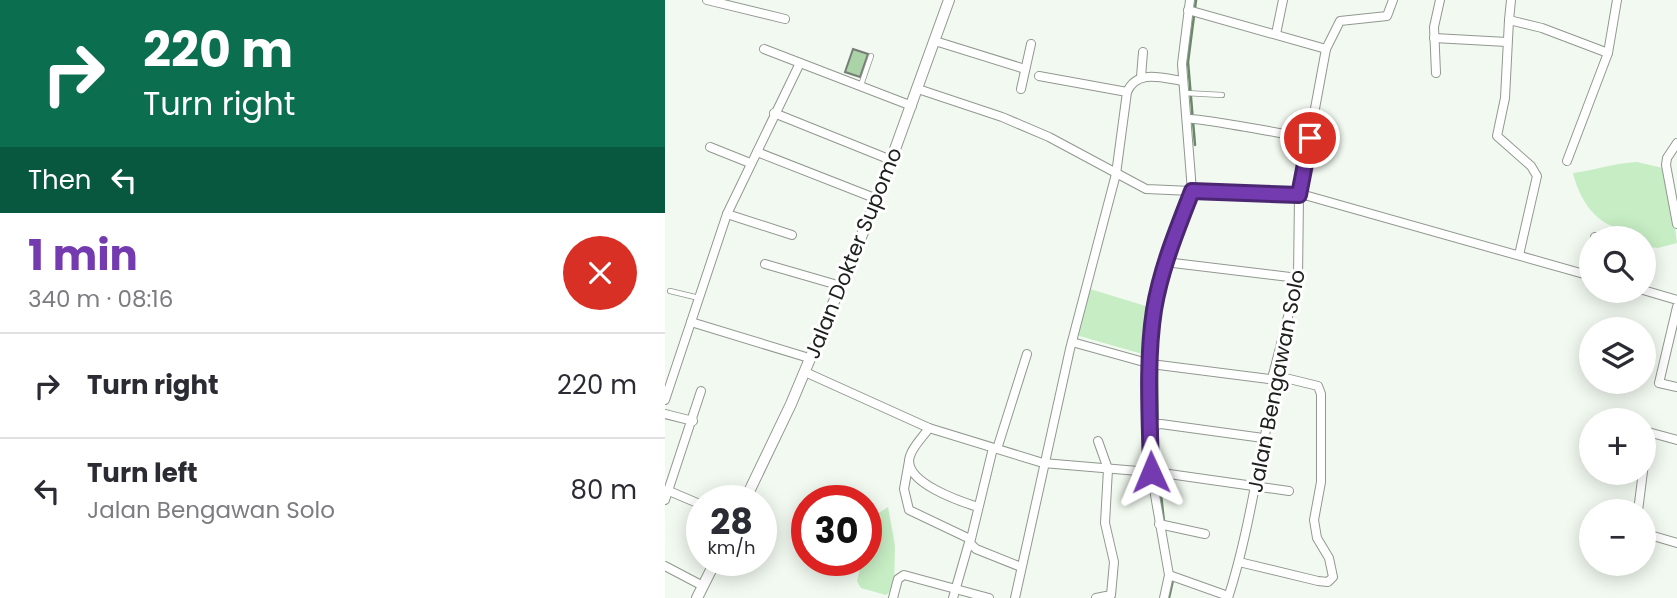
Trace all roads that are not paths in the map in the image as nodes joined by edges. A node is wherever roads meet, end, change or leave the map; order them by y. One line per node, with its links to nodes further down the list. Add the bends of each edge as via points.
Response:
1 (708, 0): 10 (street)
2 (949, 0): 14 (street, Jalan Dokter Supomo)
3 (1190, 0): 9 (street)
4 (1283, 0): 12 (street)
5 (1393, 0): 18 (street, Jalan Bengawan Solo, via 1387,16 1380,19 1340,21)
6 (1440, 0): 13 (street)
7 (1511, 0): 11 (street)
8 (1617, 0): 20 (street)
9 (1192, 11): 12 (street); 27 (street)
10 (785, 19)
11 (1509, 20): 15 (street); 20 (street, via 1542,27)
12 (1276, 34): 18 (street)
13 (1434, 38): 15 (street); 24 (street)
14 (935, 41): 23 (street); 29 (street, Jalan Dokter Supomo)
15 (1507, 42): 52 (street, via 1504,104 1497,136 1537,176)
16 (1031, 44): 23 (street)
17 (764, 49): 22 (street)
18 (1327, 49): 37 (street, Jalan Bengawan Solo)
19 (1143, 52): 26 (street)
20 (1608, 53): 43 (street)
21 (871, 56): 28 (lane)
22 (800, 63): 28 (street); 35 (street)
23 (1025, 69): 30 (street)
24 (1436, 73)
25 (1039, 76): 31 (street)
26 (1141, 77): 27 (street); 31 (street)
27 (1183, 81): 32 (street)
28 (860, 86): 34 (street)
29 (918, 89): 34 (street, Jalan Dokter Supomo); 45 (street, via 1049,137)
30 (1021, 89)
31 (1127, 92): 45 (street)
32 (1189, 92): 33 (lane); 36 (street)
33 (1222, 95)
34 (912, 106): 42 (street, Jalan Dokter Supomo)
35 (774, 113): 40 (street); 42 (street)
36 (1192, 118): 37 (street); 46 (street)
37 (1310, 138): 47 (street, Jalan Bengawan Solo)
38 (1677, 143): 41 (street)
39 (710, 147): 44 (street)
40 (757, 152): 44 (street); 48 (street)
41 (1674, 152): 50 (street, via 1666,165)
42 (891, 160): 48 (street, Jalan Dokter Supomo)
43 (1567, 161)
44 (750, 163): 49 (street)
45 (1116, 174): 46 (street, via 1146,189); 64 (street)
46 (1192, 191): 47 (street); 53 (street)
47 (1299, 195): 52 (street); 56 (street, Jalan Bengawan Solo)
48 (877, 198): 57 (street, Jalan Dokter Supomo)
49 (727, 214): 51 (street); 60 (street)
50 (1677, 223)
51 (792, 235)
52 (1519, 255): 55 (street)
53 (1169, 262): 56 (street); 68 (street, via 1154,310)
54 (765, 264): 57 (street)
55 (1579, 272)
56 (1298, 278): 70 (street, Jalan Bengawan Solo)
57 (841, 286): 67 (street, Jalan Dokter Supomo)
58 (670, 291): 60 (lane)
59 (1656, 294): 61 (street)
60 (699, 298): 63 (street)
61 (1677, 300)
62 (1677, 307): 65 (street)
63 (691, 322): 67 (street); 73 (street)
64 (1072, 342): 68 (street); 83 (street)
65 (1672, 343): 71 (street, via 1659,383)
66 (1027, 354): 81 (street)
67 (809, 358): 69 (street, Jalan Dokter Supomo)
68 (1155, 364): 70 (street); 76 (street)
69 (805, 372): 77 (street); 86 (street, Jalan Dokter Supomo)
70 (1275, 378): 78 (street, Jalan Bengawan Solo); 99 (street, via 1311,382 1321,394 1321,482 1314,520 1333,577 1328,582 1318,581)
71 (1677, 387)
72 (701, 391): 75 (street)
73 (665, 400)
74 (665, 414): 75 (street)
75 (693, 421): 87 (street)
76 (1155, 425): 78 (street); 85 (street)
77 (929, 428): 81 (street); 82 (street)
78 (1263, 438): 88 (street, Jalan Bengawan Solo)
79 (1677, 440): 91 (street, via 1648,432)
80 (1098, 441): 84 (street)
81 (995, 448): 83 (street); 93 (street)
82 (909, 461): 93 (street, via 927,486 942,496); 97 (street, via 904,489 909,510)
83 (1043, 463): 84 (street); 101 (street)
84 (1108, 469): 85 (street); 112 (street, via 1105,523 1114,562 1113,588 1111,595)
85 (1157, 472): 88 (street); 94 (street)
86 (752, 485)
87 (668, 486): 90 (street); 92 (street)
88 (1257, 488): 89 (street); 99 (street, Jalan Bengawan Solo)
89 (1289, 491)
90 (686, 496)
91 (1639, 499)
92 (665, 500)
93 (978, 507): 97 (street)
94 (1162, 524): 95 (street); 102 (street)
95 (1205, 534)
96 (1656, 537): 98 (street)
97 (970, 539): 101 (street, via 976,549); 105 (street)
98 (1677, 544)
99 (1239, 562): 106 (street, Jalan Bengawan Solo)
100 (665, 566): 104 (street)
101 (1021, 567): 111 (street)
102 (1169, 575): 106 (street); 113 (street)
103 (708, 576): 104 (street)
104 (703, 586): 107 (street)
105 (956, 588): 108 (street, via 904,575 898,579); 109 (street); 110 (street)
106 (1228, 597)
107 (697, 598)
108 (893, 598)
109 (953, 598)
110 (989, 598)
111 (1015, 598)
112 (1096, 598)
113 (1164, 598)

